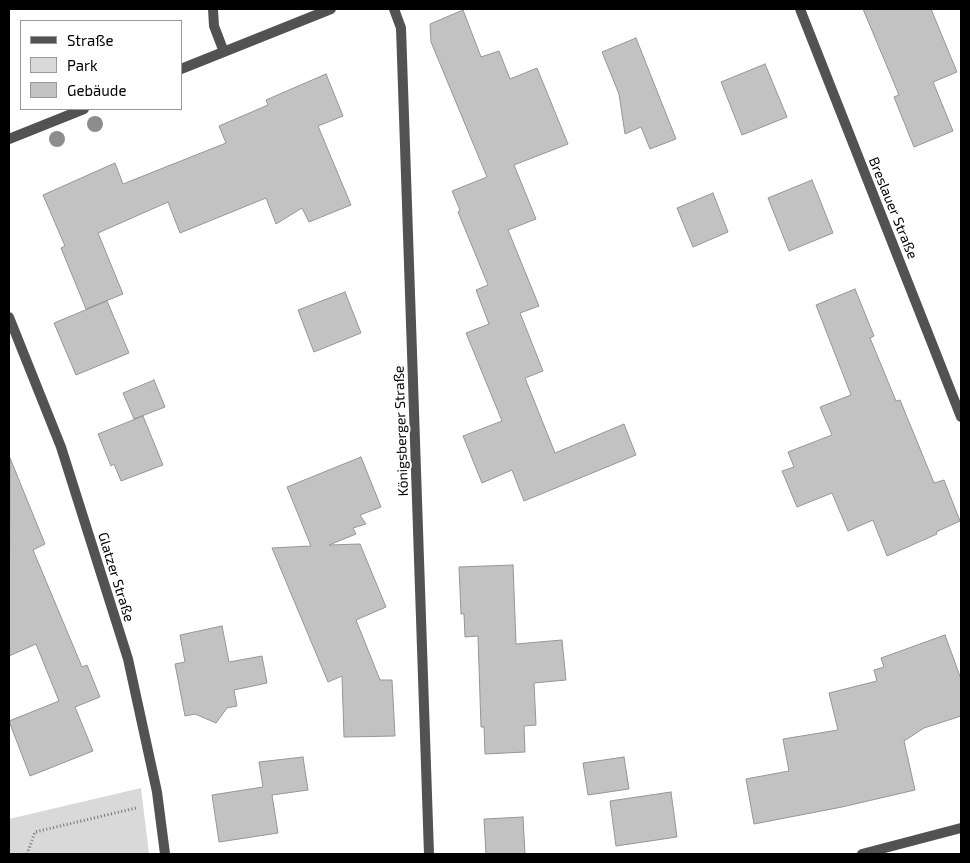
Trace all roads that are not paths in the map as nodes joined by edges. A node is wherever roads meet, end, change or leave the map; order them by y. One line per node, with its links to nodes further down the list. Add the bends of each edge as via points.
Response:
1 (213, 9): 5 (street, via 214,26)
2 (331, 9): 5 (street)
3 (394, 9): 13 (street, Königsberger Straße, via 401,28)
4 (800, 9): 10 (street, Breslauer Straße)
5 (224, 52): 6 (street)
6 (182, 69)
7 (82, 110): 8 (street)
8 (9, 139)
9 (9, 317): 12 (street, Glatzer Straße, via 61,447 128,659 158,802)
10 (961, 417)
11 (961, 828): 14 (street)
12 (165, 854)
13 (429, 854)
14 (862, 854)

